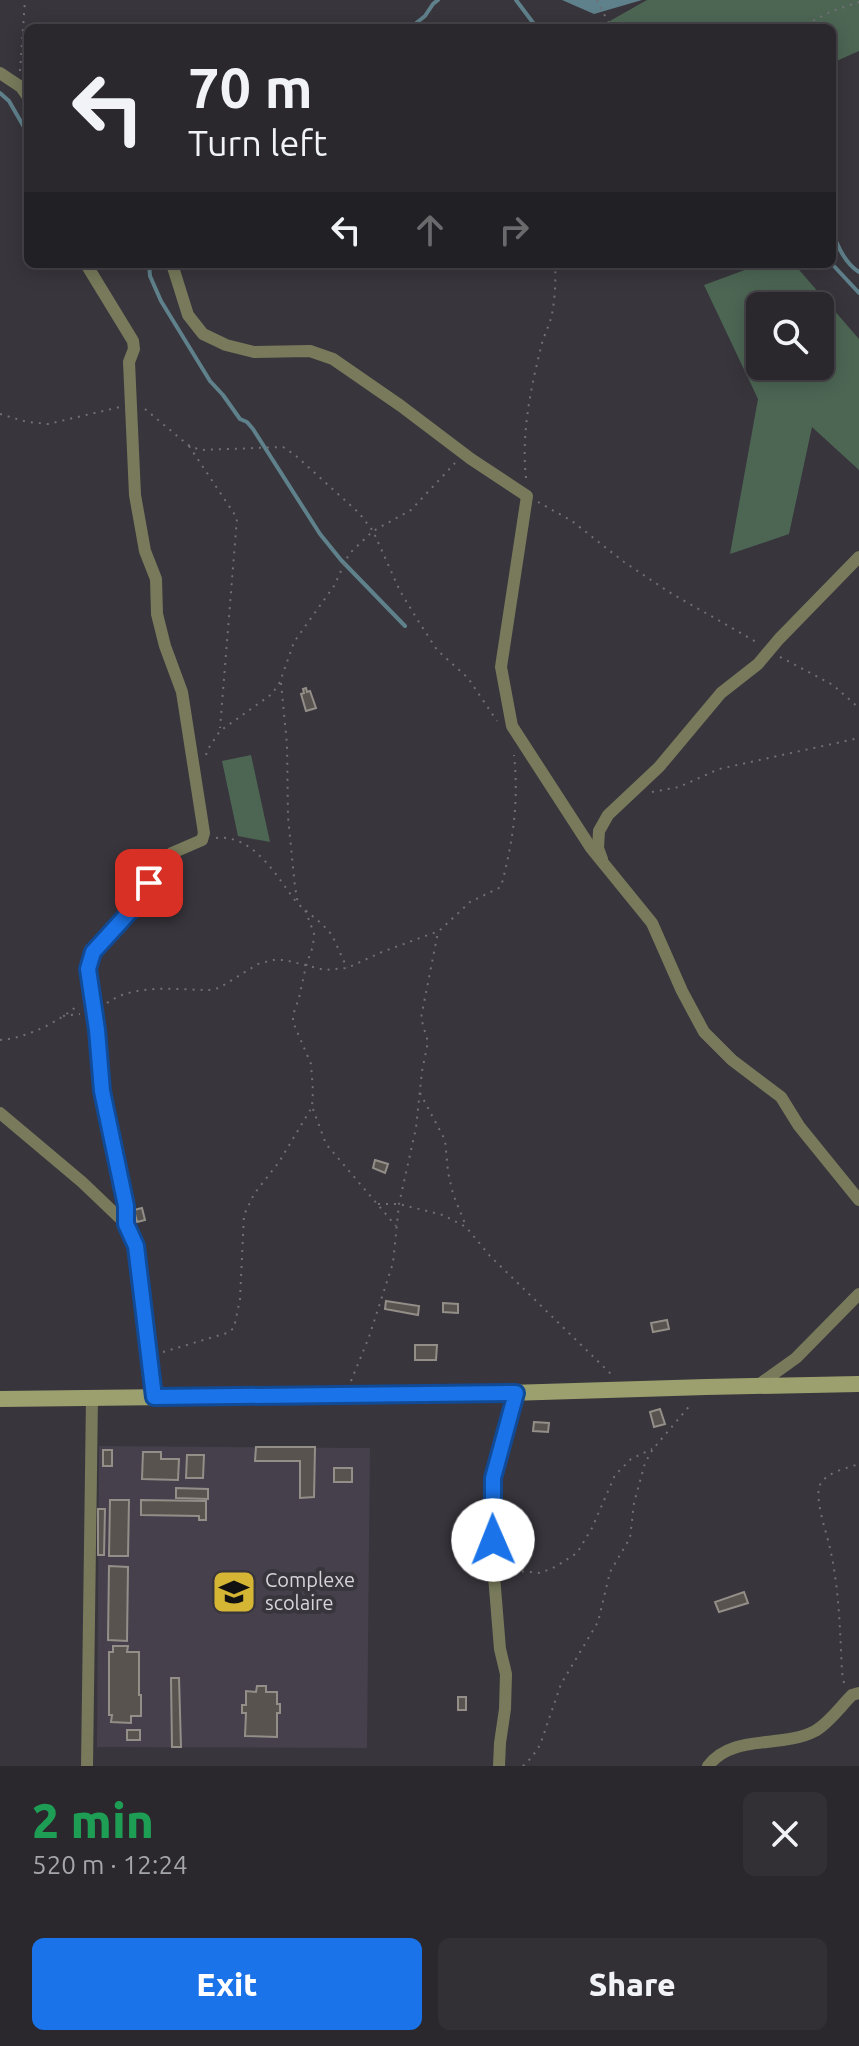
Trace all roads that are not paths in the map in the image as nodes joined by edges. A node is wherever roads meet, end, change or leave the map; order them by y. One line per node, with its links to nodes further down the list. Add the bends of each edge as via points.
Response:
1 (0, 73): 2 (street)
2 (24, 92)
3 (88, 268): 9 (street, via 133,341 129,362 135,495 156,579 157,614 182,692 204,833 202,840 162,861 135,906 93,952 88,969 102,1091)
4 (173, 268): 6 (street, via 188,315 203,334 254,352 310,351 333,359 527,496 501,667 512,726)
5 (859, 557): 6 (street, via 758,664 721,693 659,767 608,815 599,831)
6 (604, 865): 8 (street, via 652,923 704,1032 781,1097)
7 (0, 1113): 9 (street)
8 (859, 1200)
9 (126, 1224): 15 (street, via 136,1246)
10 (859, 1294): 12 (street, via 796,1358)
11 (859, 1384): 12 (street)
12 (757, 1386): 13 (street)
13 (516, 1393): 15 (street); 19 (street, via 493,1478 494,1568 506,1674)
14 (92, 1397): 15 (street); 16 (street); 18 (street)
15 (154, 1397)
16 (0, 1399)
17 (856, 1694): 20 (street, via 815,1730 723,1751)
18 (87, 1766)
19 (499, 1766)
20 (708, 1766)

